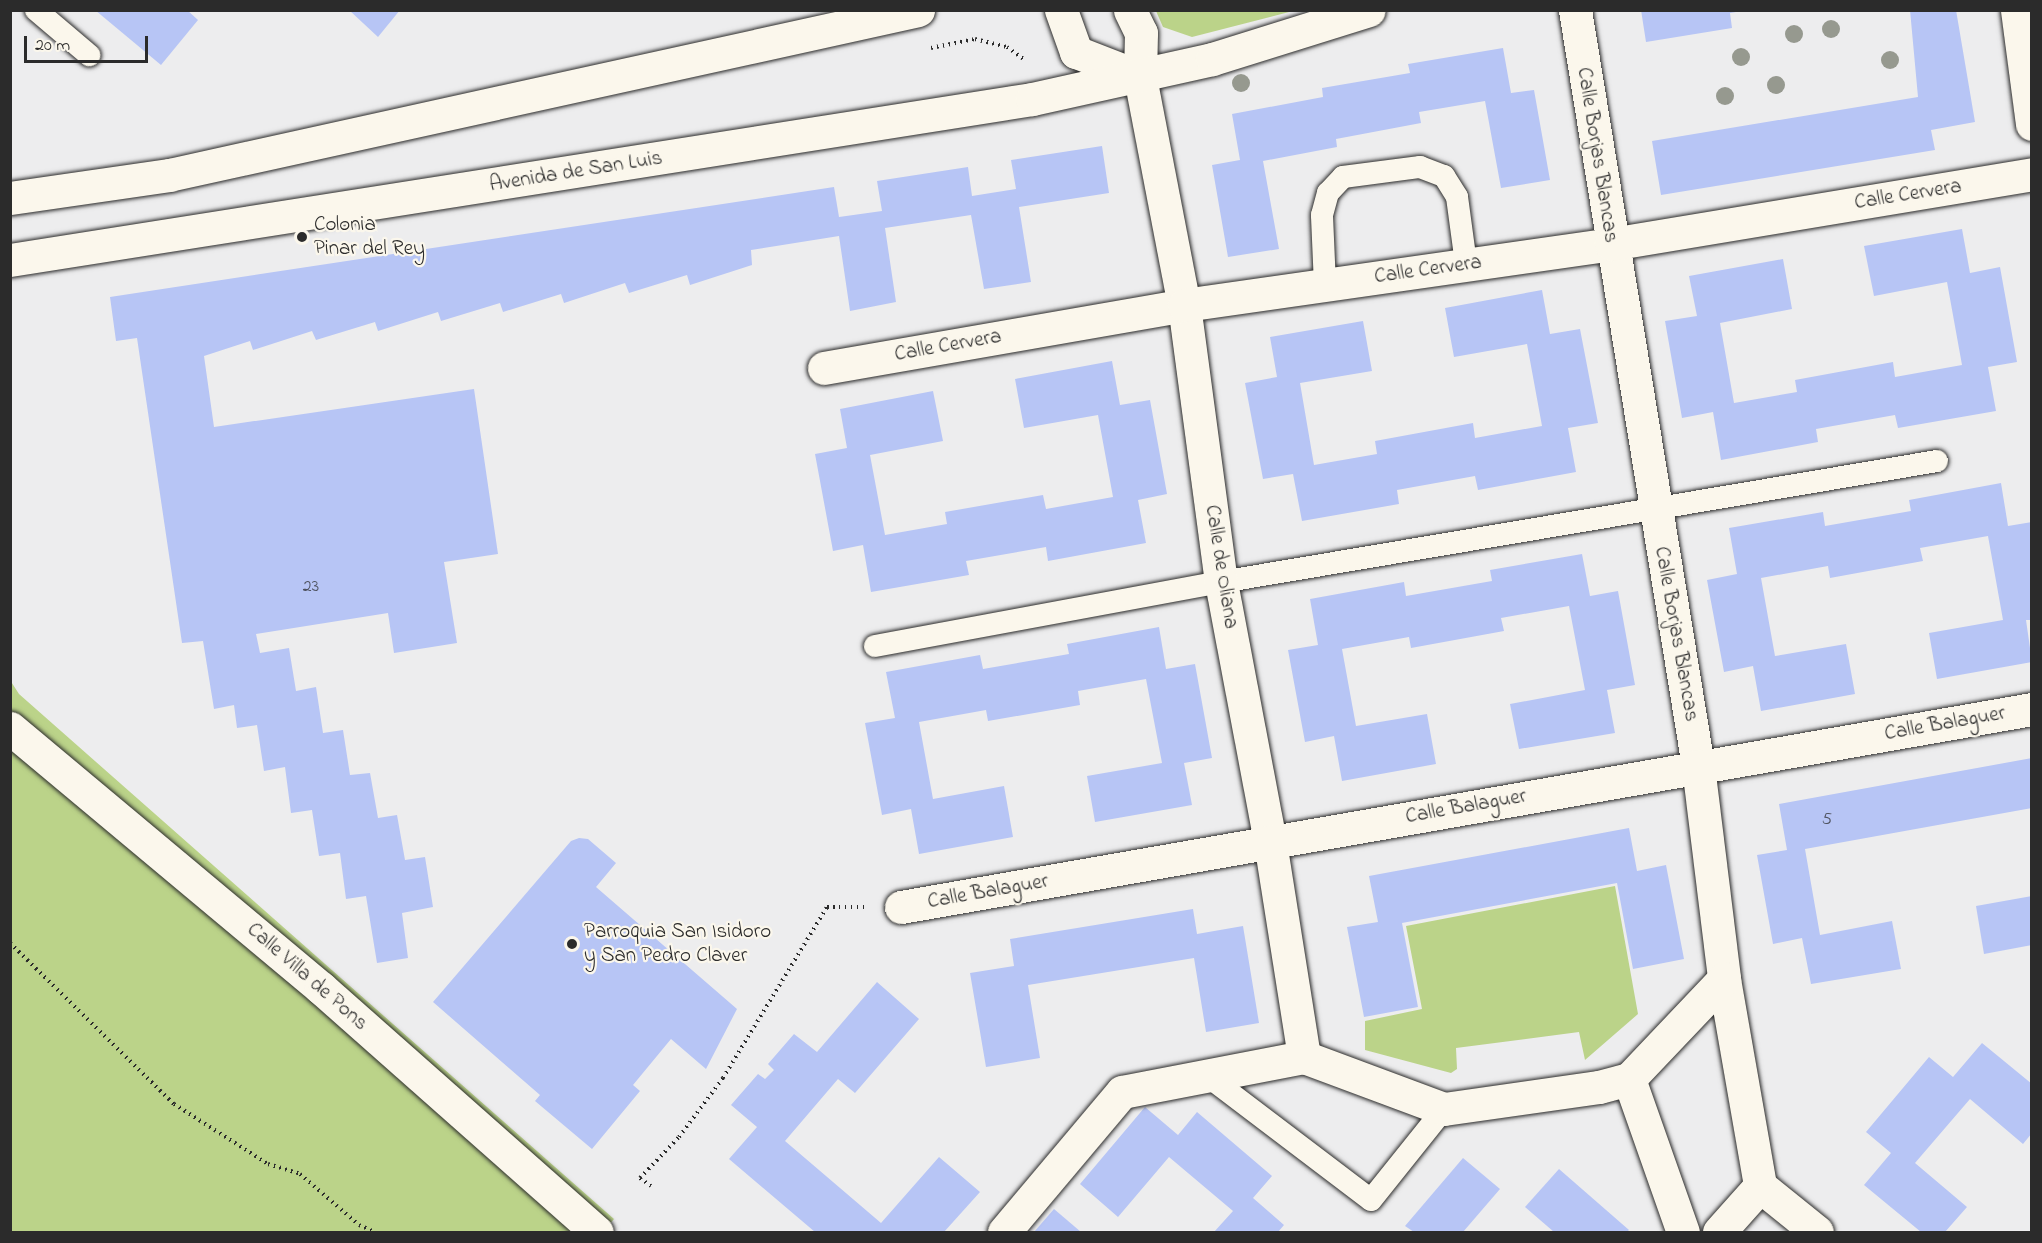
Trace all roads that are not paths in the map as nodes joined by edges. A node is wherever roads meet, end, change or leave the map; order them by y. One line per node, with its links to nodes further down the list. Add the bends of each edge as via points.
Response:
1 (36, 10): 8 (lane)
2 (1061, 10): 9 (street, via 1076,52)
3 (1130, 10): 9 (street, via 1141,33)
4 (1369, 10): 9 (street, Avenida de San Luis)
5 (1575, 10): 13 (street, Calle Borjas Blancas)
6 (2017, 10): 10 (street)
7 (910, 12): 12 (street, via 170,175)
8 (89, 55)
9 (1140, 77): 14 (street, Avenida de San Luis, via 1032,99); 17 (street, Calle de Oliana)
10 (2031, 124)
11 (2031, 174): 13 (street, Calle Cervera)
12 (10, 198)
13 (1611, 244): 15 (street, Calle Cervera); 20 (street, Calle Borjas Blancas)
14 (10, 260)
15 (1466, 264): 16 (street, Calle Cervera); 16 (lane, via 1457,197 1444,176 1420,167 1343,177 1328,193 1322,215)
16 (1325, 285): 17 (street, Calle Cervera)
17 (1184, 305): 18 (street, Calle Cervera); 21 (street, Calle de Oliana)
18 (825, 368)
19 (1936, 461): 20 (lane)
20 (1654, 507): 21 (lane); 25 (street, Calle Borjas Blancas)
21 (1221, 582): 22 (lane); 26 (street, Calle de Oliana)
22 (875, 646)
23 (2031, 710): 25 (street, Calle Balaguer)
24 (10, 728): 34 (street, Calle Villa de Pons, via 321,988)
25 (1698, 766): 26 (street, Calle Balaguer); 28 (street, Calle Borjas Blancas)
26 (1270, 842): 27 (street, Calle Balaguer); 29 (street, Calle de Oliana)
27 (901, 907)
28 (1724, 979): 31 (street); 33 (street, Calle Borjas Blancas)
29 (1304, 1057): 30 (street); 32 (street)
30 (1205, 1074): 32 (lane, via 1371,1200); 35 (street, via 1122,1092)
31 (1629, 1079): 32 (street, via 1599,1087); 36 (street)
32 (1444, 1109)
33 (1760, 1186): 37 (street); 38 (street)
34 (597, 1233)
35 (1004, 1233)
36 (1683, 1233)
37 (1719, 1233)
38 (1817, 1233)

